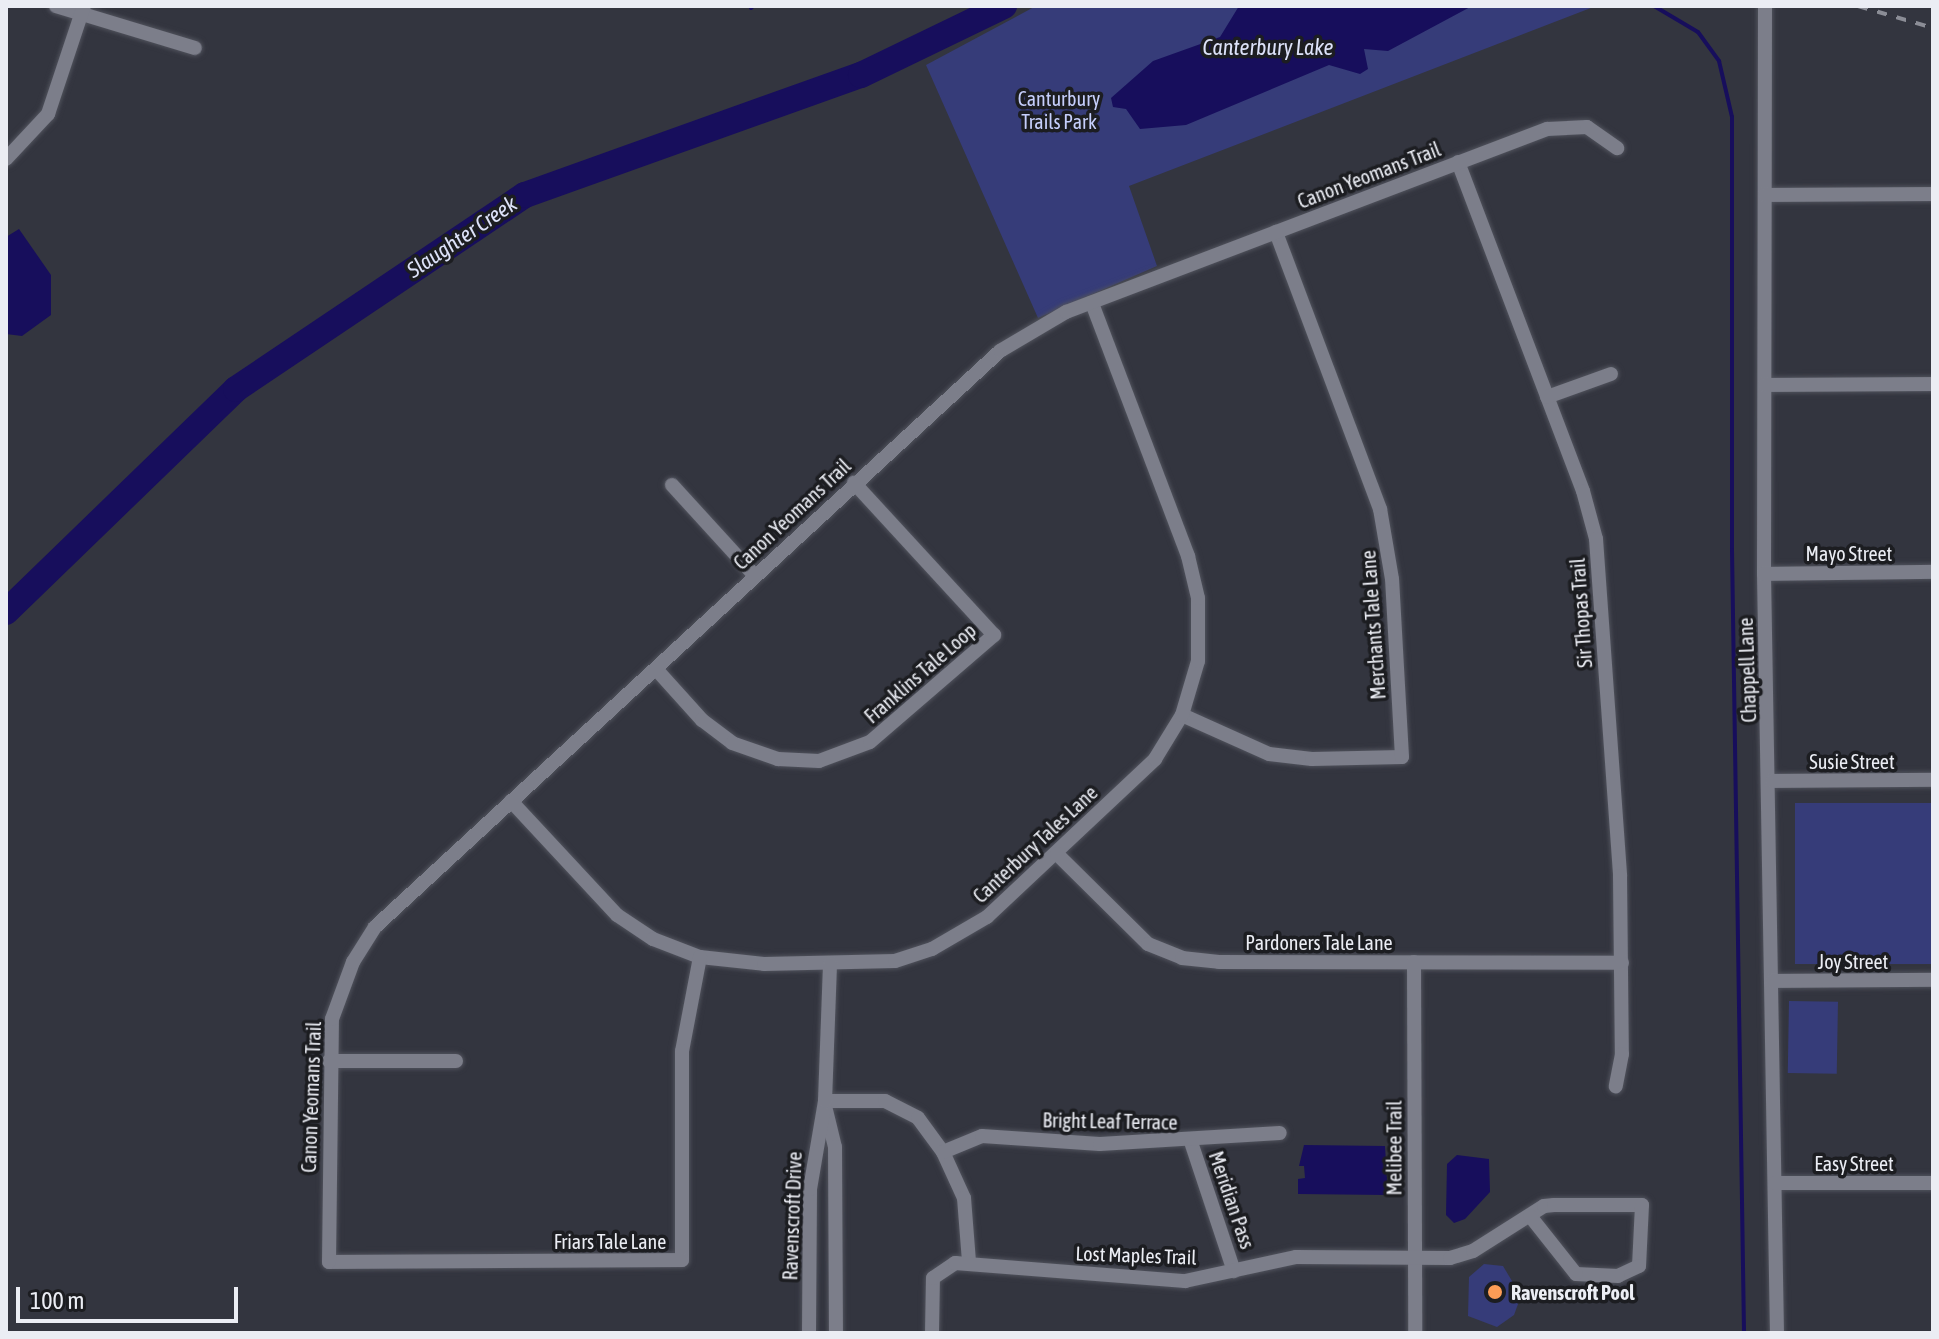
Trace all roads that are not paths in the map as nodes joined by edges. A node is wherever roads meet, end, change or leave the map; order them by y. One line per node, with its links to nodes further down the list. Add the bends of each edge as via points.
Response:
1 (56, 6): 3 (street)
2 (1765, 6): 9 (street, Chappell Lane)
3 (82, 10): 4 (street); 6 (street, via 54,103 35,132)
4 (195, 48)
5 (1617, 148): 7 (street, Canon Yeomans Trail, via 1599,131 1564,126)
6 (6, 159)
7 (1458, 162): 10 (street, Canon Yeomans Trail); 15 (street, Sir Thopas Trail)
8 (1933, 194): 9 (street)
9 (1765, 195): 14 (street, Chappell Lane)
10 (1276, 232): 11 (street, Canon Yeomans Trail); 22 (street, Merchants Tale Lane, via 1380,509 1392,579 1402,757 1288,758 1253,749)
11 (1092, 303): 16 (street, Canon Yeomans Trail, via 1051,318 1000,351); 22 (street, Canterbury Tales Lane, via 1194,576 1200,638)
12 (1611, 374): 15 (street)
13 (1933, 384): 14 (street)
14 (1765, 385): 19 (street, Chappell Lane)
15 (1547, 397): 29 (street, Sir Thopas Trail, via 1596,539)
16 (854, 483): 20 (street, Canon Yeomans Trail); 21 (street, Franklins Tale Loop, via 994,635 870,742 819,761 778,759 732,743 702,720)
17 (672, 485): 20 (street)
18 (1933, 572): 19 (street, Mayo Street)
19 (1764, 574): 24 (street, Chappell Lane)
20 (755, 576): 21 (street, Canon Yeomans Trail)
21 (656, 669): 25 (street, Canon Yeomans Trail)
22 (1182, 715): 26 (street, Canterbury Tales Lane, via 1155,759)
23 (1933, 780): 24 (street, Susie Street)
24 (1772, 781): 32 (street, Chappell Lane)
25 (511, 801): 27 (street, Canterbury Tales Lane, via 617,915 653,939); 33 (street, Canon Yeomans Trail, via 390,912 364,944 337,1001)
26 (1057, 854): 28 (street, Pardoners Tale Lane, via 1131,930 1165,953 1219,962); 30 (street, Canterbury Tales Lane, via 987,917 932,949 895,961)
27 (700, 957): 30 (street, Canterbury Tales Lane); 45 (street, Friars Tale Lane, via 682,1051 682,1260)
28 (1414, 962): 29 (street, Pardoners Tale Lane); 43 (street, Melibee Trail)
29 (1622, 963): 35 (street, Sir Thopas Trail, via 1622,1054)
30 (830, 964): 36 (street, Ravenscroft Drive)
31 (1933, 980): 32 (street, Joy Street)
32 (1772, 981): 40 (street, Chappell Lane)
33 (329, 1061): 34 (street); 45 (street, Canon Yeomans Trail)
34 (456, 1061)
35 (1616, 1086)
36 (825, 1101): 39 (street, via 898,1104 918,1118); 47 (street, Ravenscroft Drive, via 810,1189); 48 (street, Ravenscroft Drive, via 835,1147)
37 (1280, 1133): 38 (street, Bright Leaf Terrace, via 1226,1134)
38 (1191, 1142): 39 (street, Bright Leaf Terrace, via 1100,1144 982,1136); 46 (street, Meridian Pass)
39 (943, 1152): 44 (street, via 964,1198)
40 (1775, 1183): 41 (street, Easy Street); 51 (street, Chappell Lane)
41 (1933, 1183)
42 (1530, 1216): 42 (street, Lost Maples Trail, via 1554,1205 1642,1205 1639,1266 1618,1276 1576,1274); 43 (street, Lost Maples Trail, via 1462,1256)
43 (1414, 1258): 46 (street, Lost Maples Trail, via 1296,1257); 50 (street, Melibee Trail)
44 (969, 1261): 46 (street, Lost Maples Trail, via 1121,1279 1185,1281); 49 (street, via 943,1268 933,1278)
45 (329, 1262)
46 (1234, 1271)
47 (809, 1333)
48 (836, 1333)
49 (932, 1333)
50 (1415, 1333)
51 (1777, 1333)

